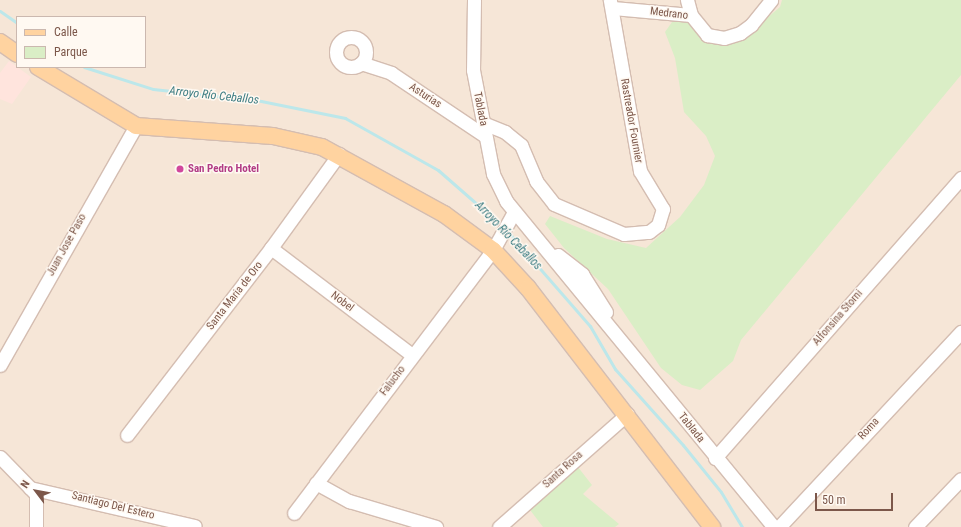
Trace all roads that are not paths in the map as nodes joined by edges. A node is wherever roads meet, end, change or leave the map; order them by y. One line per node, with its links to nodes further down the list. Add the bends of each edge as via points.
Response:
1 (474, 0): 11 (street, Tablada, via 471,55)
2 (687, 0): 5 (street)
3 (771, 0): 5 (street, Medrano, via 751,25 740,33 724,38 707,35)
4 (612, 4): 5 (street, Medrano); 11 (street, Rastreador Fournier, via 640,171 663,209 658,225 649,232 624,234 554,204 536,181 521,145 505,132)
5 (691, 15)
6 (0, 42): 7 (main road)
7 (16, 53)
8 (361, 63): 11 (street, Asturias, via 391,73)
9 (40, 68): 10 (main road)
10 (136, 126): 12 (main road, via 273,136); 19 (street, Juan Jose Paso)
11 (484, 129): 14 (street, Tablada, via 497,185)
12 (339, 154): 15 (main road, via 424,200); 16 (street, Santa Maria de Oro)
13 (961, 178): 23 (street, Alfonsina Storni)
14 (511, 216): 15 (street); 23 (street, Tablada, via 545,246 611,325)
15 (496, 244): 18 (street, Falucho); 20 (main road)
16 (272, 248): 18 (street, Nobel); 21 (street, Santa Maria de Oro)
17 (961, 332): 34 (street, Roma)
18 (412, 356): 25 (street, Falucho)
19 (1, 362)
20 (627, 414): 31 (street, Santa Rosa); 32 (main road)
21 (127, 435)
22 (0, 457): 26 (street)
23 (715, 458): 33 (street, Tablada)
24 (961, 479): 35 (street)
25 (316, 483): 27 (street, Falucho); 30 (street, via 349,501)
26 (30, 488): 28 (street, Santiago Del Estero); 29 (street, via 38,505)
27 (294, 513)
28 (195, 526)
29 (36, 527)
30 (436, 527)
31 (499, 527)
32 (712, 527)
33 (774, 527)
34 (779, 527)
35 (915, 527)

